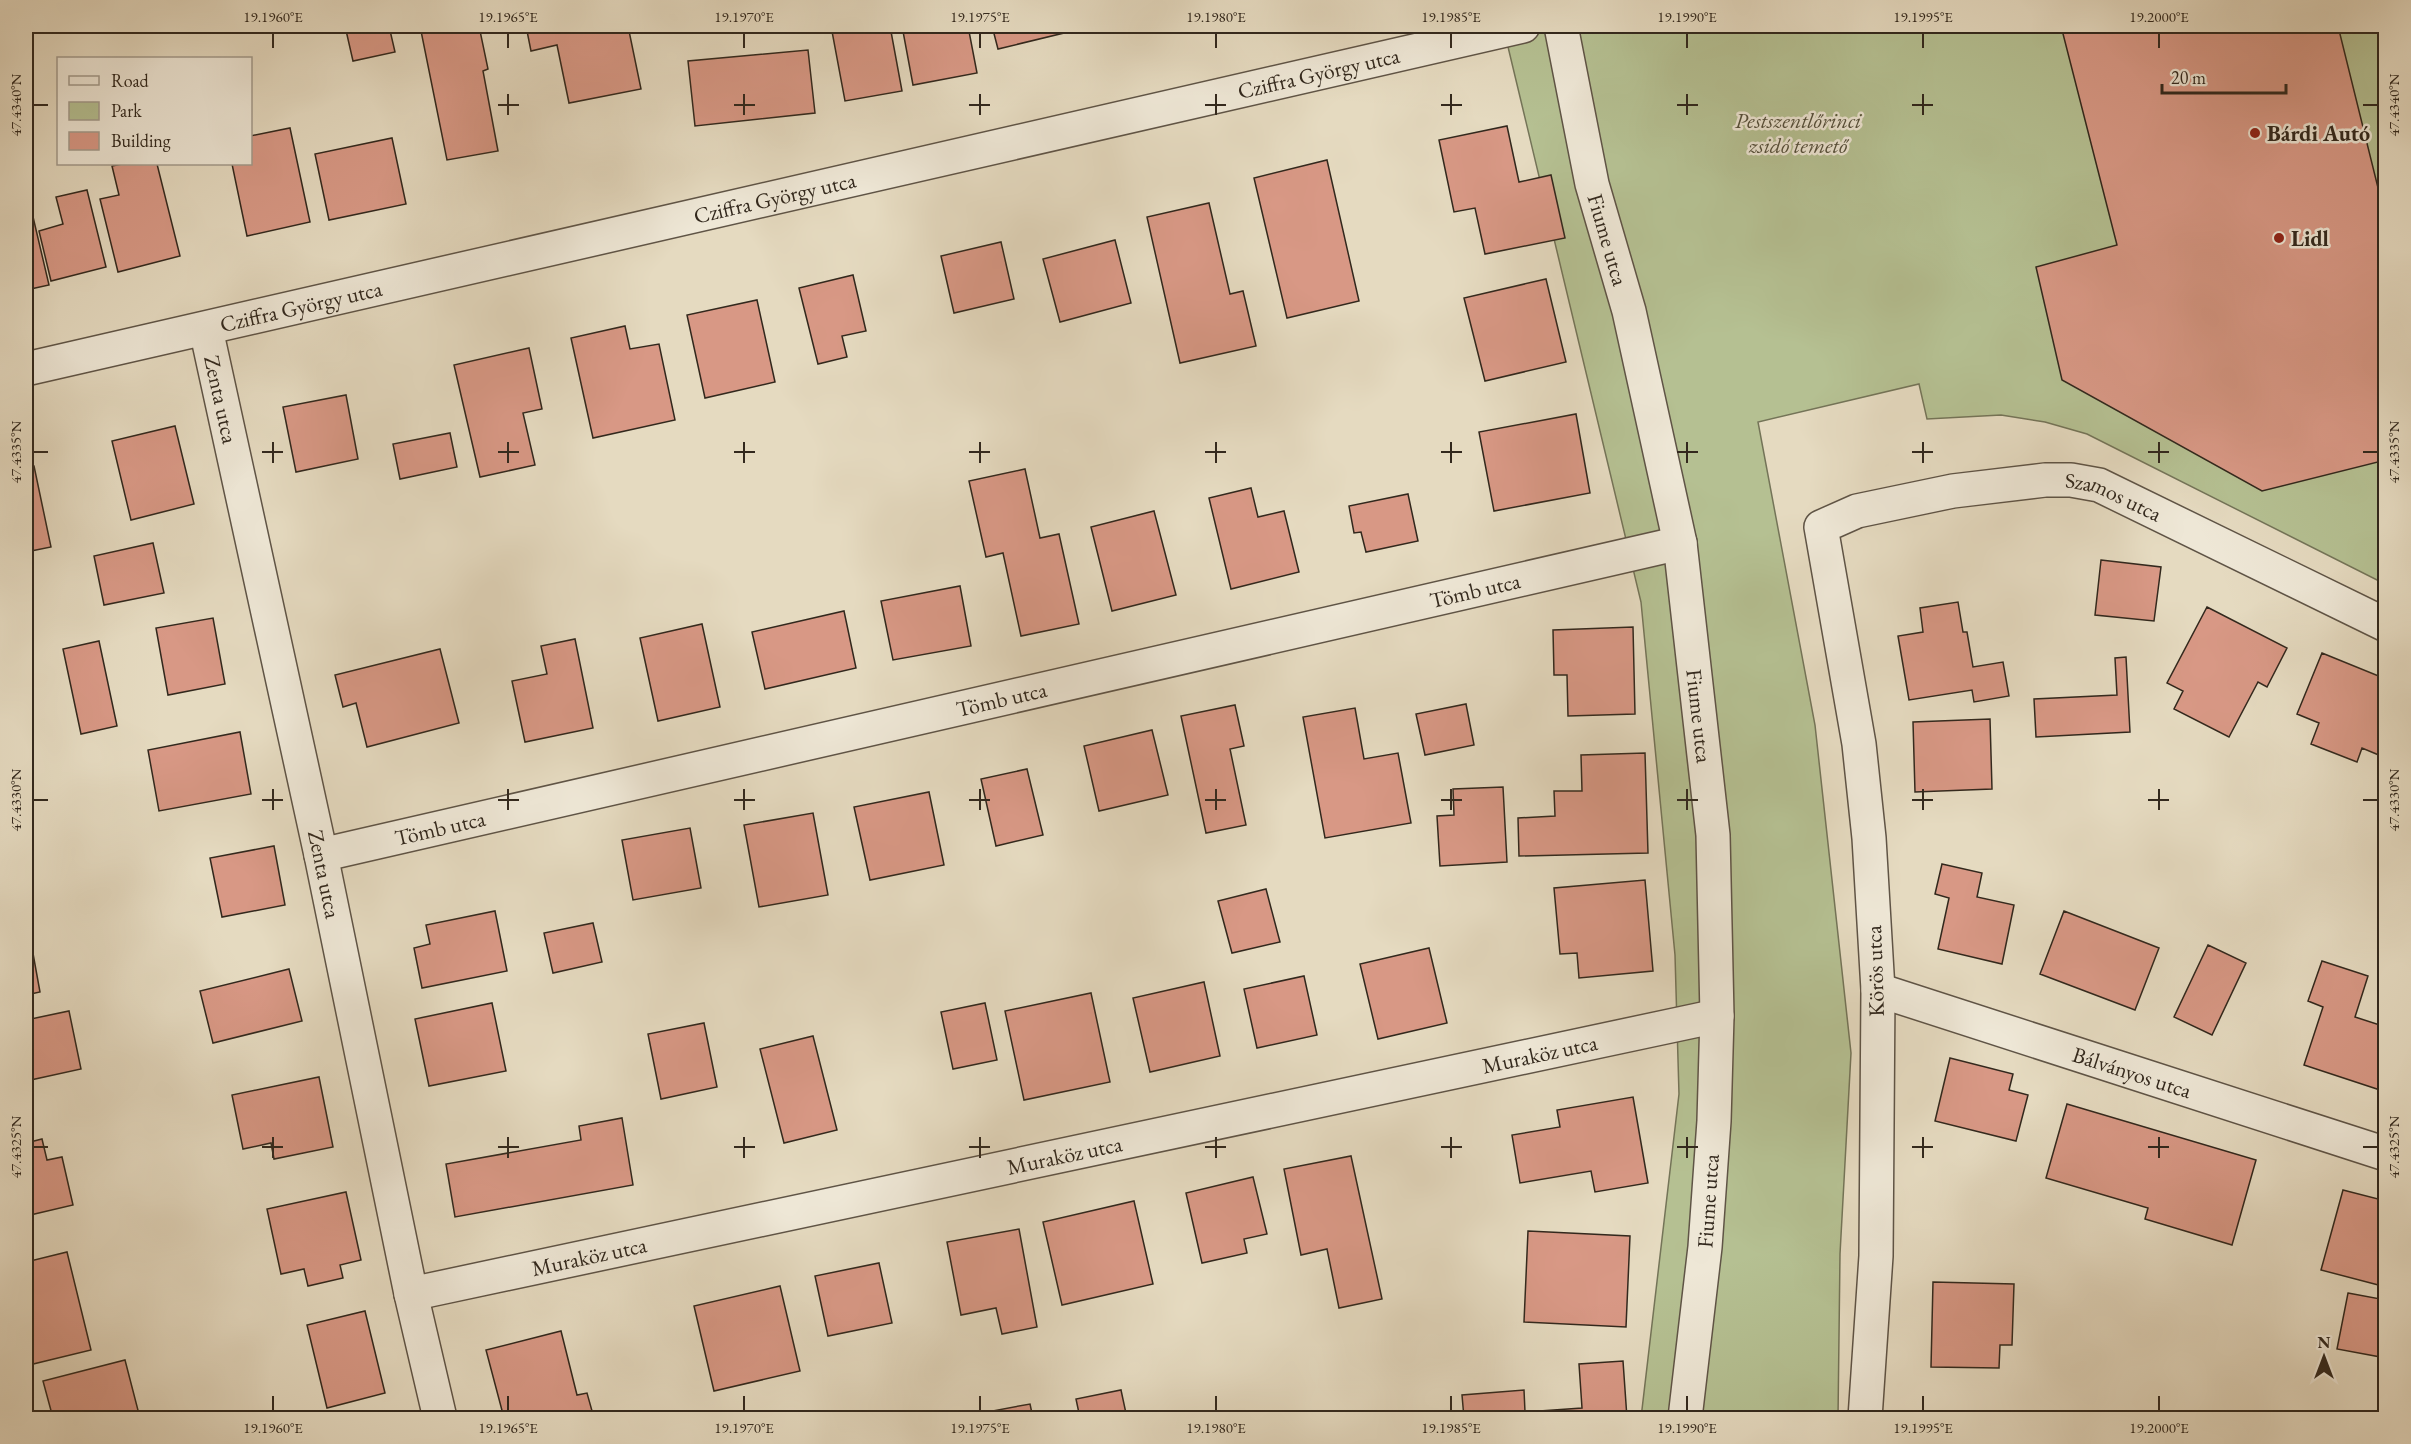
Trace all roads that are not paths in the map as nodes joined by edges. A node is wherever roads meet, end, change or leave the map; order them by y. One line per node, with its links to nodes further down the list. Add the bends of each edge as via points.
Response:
1 (1523, 26): 3 (street, Cziffra György utca)
2 (1561, 26): 6 (street, Fiume utca, via 1592,184 1629,311)
3 (206, 329): 4 (street, Cziffra György utca); 8 (street, Zenta utca)
4 (26, 369)
5 (1821, 527): 7 (street, Szamos utca, via 1857,511 1953,491 2046,480 2090,483); 9 (street, Körös utca, via 1859,744)
6 (1680, 543): 8 (street, Tömb utca); 10 (street, Fiume utca, via 1713,834)
7 (2385, 625)
8 (321, 855): 12 (street, Zenta utca)
9 (1878, 990): 11 (street, Bálványos utca); 15 (street, Körös utca, via 1876,1256)
10 (1717, 1016): 12 (street, Muraköz utca); 14 (street, Fiume utca, via 1705,1247)
11 (2385, 1154)
12 (411, 1294): 13 (street, Zenta utca)
13 (440, 1419)
14 (1685, 1419)
15 (1865, 1419)

